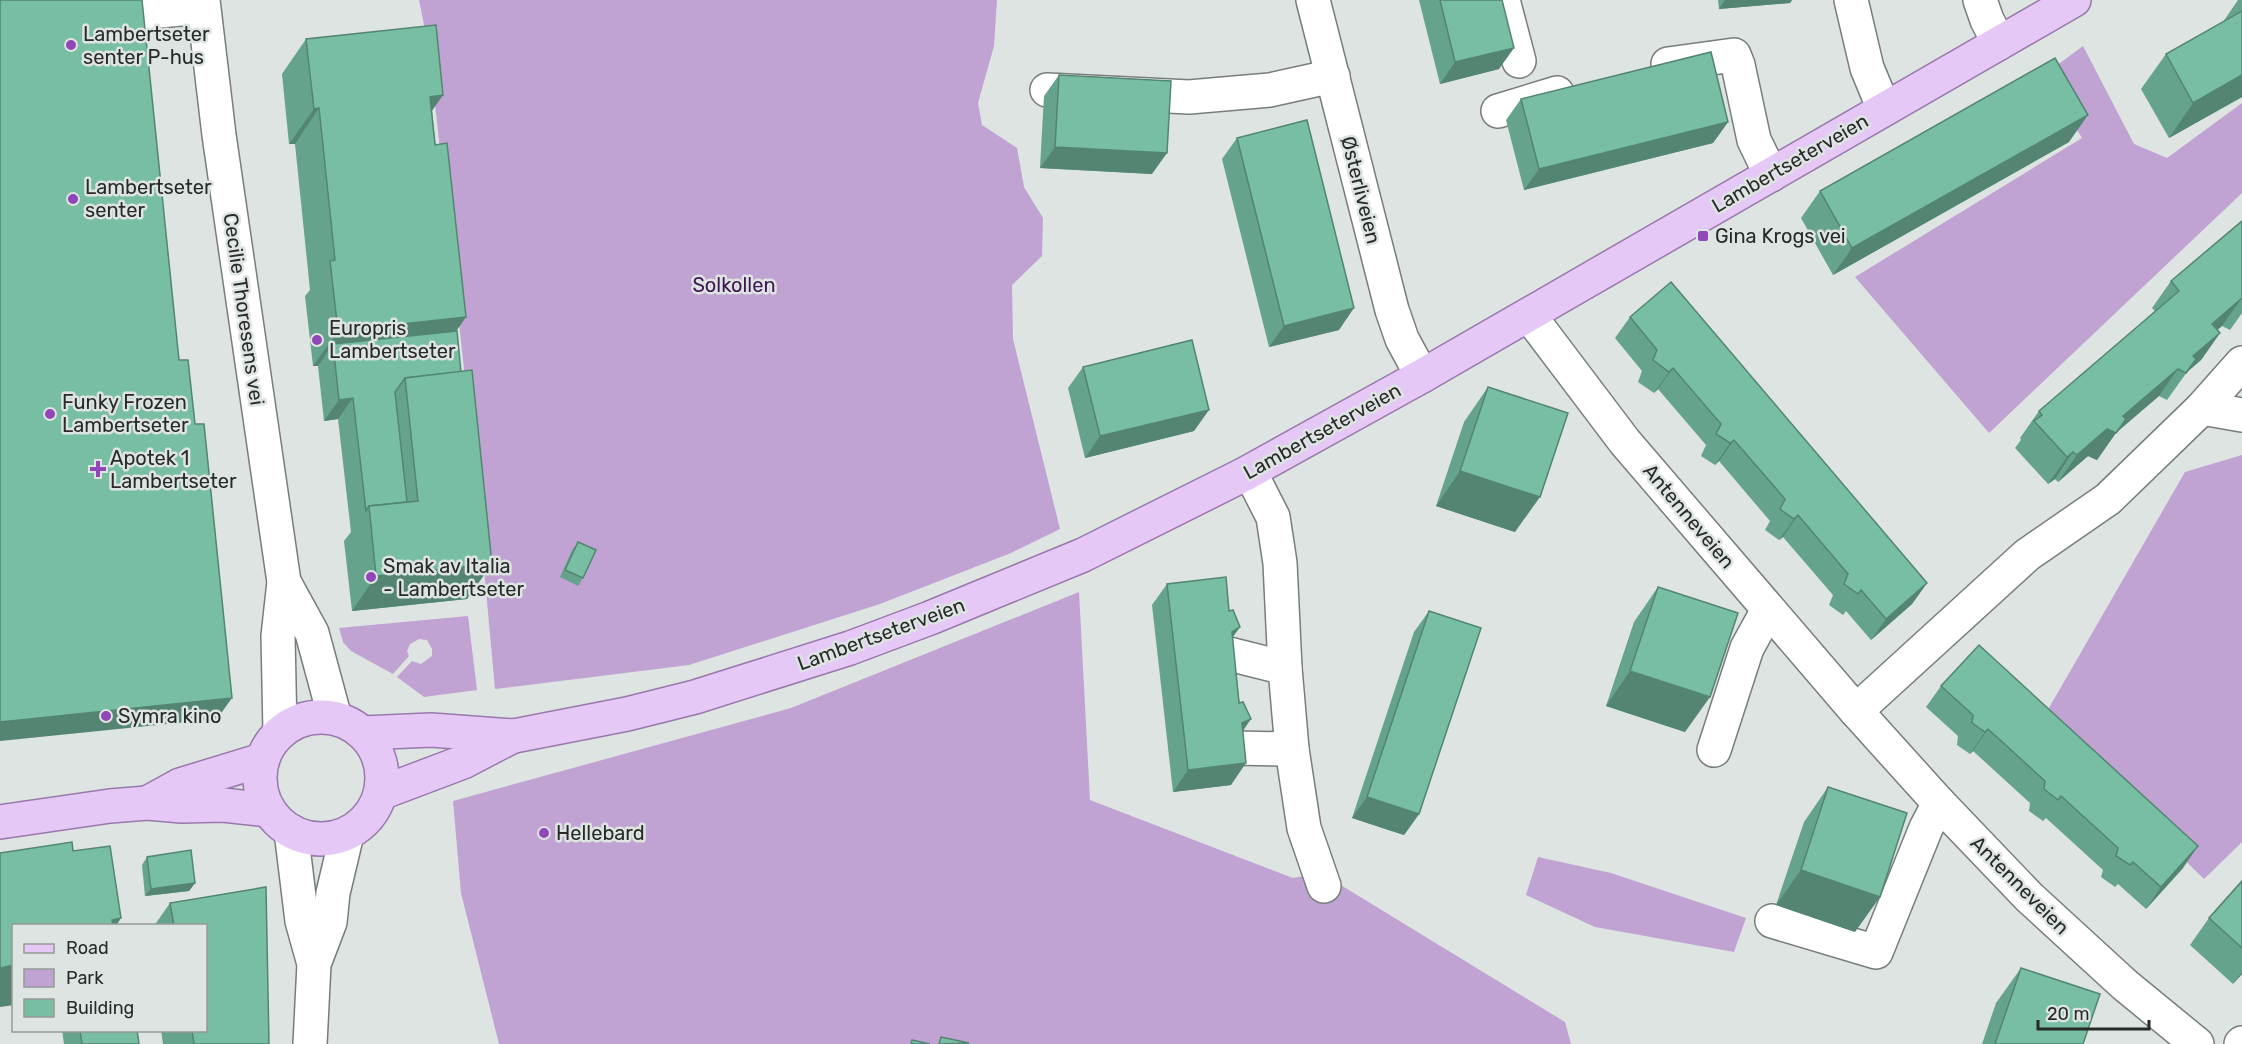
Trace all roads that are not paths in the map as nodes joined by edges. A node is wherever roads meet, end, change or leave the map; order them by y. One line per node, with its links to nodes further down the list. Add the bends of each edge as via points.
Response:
1 (1313, 0): 11 (street, Østerliveien)
2 (1503, 0): 9 (street)
3 (1851, 0): 14 (street, via 1864,61)
4 (1980, 0): 8 (street)
5 (2074, 0): 8 (main road, Lambertseterveien)
6 (203, 4): 7 (street); 23 (street, Cecilie Thoresens vei)
7 (82, 21)
8 (1999, 43): 14 (main road, Lambertseterveien)
9 (1519, 61)
10 (1636, 72): 16 (street, via 1681,61 1734,55 1754,140)
11 (1333, 76): 13 (street, via 1270,90 1189,98); 19 (street, Østerliveien, via 1392,309 1402,339)
12 (1580, 86): 15 (street)
13 (1047, 90)
14 (1884, 109): 16 (main road, Lambertseterveien)
15 (1498, 111)
16 (1771, 175): 17 (main road, Lambertseterveien)
17 (1529, 315): 19 (main road, Lambertseterveien); 24 (street, Antenneveien, via 1606,395)
18 (2242, 363): 20 (street)
19 (1422, 376): 22 (main road, Lambertseterveien)
20 (2202, 408): 21 (street); 27 (street, via 2108,499 2027,555)
21 (2242, 415)
22 (1250, 471): 26 (street, via 1273,517 1280,563); 31 (main road, Lambertseterveien, via 1083,555 850,648 627,714)
23 (284, 582): 28 (street, Cecilie Thoresens vei, via 312,633); 29 (street, Cecilie Thoresens vei, via 278,636)
24 (1768, 610): 27 (street, Antenneveien); 34 (street, via 1747,648)
25 (1229, 654): 26 (street)
26 (1285, 668): 33 (street)
27 (1856, 711): 38 (street, Antenneveien)
28 (335, 718): 29 (main road, via 297,721); 30 (main road)
29 (280, 732): 35 (main road)
30 (363, 733): 31 (main road, Lambertseterveien, via 431,730); 36 (main road, via 377,750 383,771)
31 (514, 736): 36 (main road, Lambertseterveien, via 463,762)
32 (1233, 748): 33 (street)
33 (1292, 749): 42 (street, via 1304,828)
34 (1714, 750)
35 (262, 760): 37 (main road, via 180,785); 39 (main road, via 260,786)
36 (381, 793): 41 (main road, via 374,810)
37 (147, 803): 39 (main road, via 223,806); 40 (main road)
38 (1939, 804): 43 (street, via 1876,952); 46 (street, Antenneveien, via 2028,897)
39 (280, 821): 41 (main road, via 309,838); 44 (street)
40 (0, 822)
41 (347, 834): 44 (street, via 330,922)
42 (1324, 886)
43 (1772, 921)
44 (314, 964): 45 (street)
45 (310, 1044)
46 (2197, 1044)

